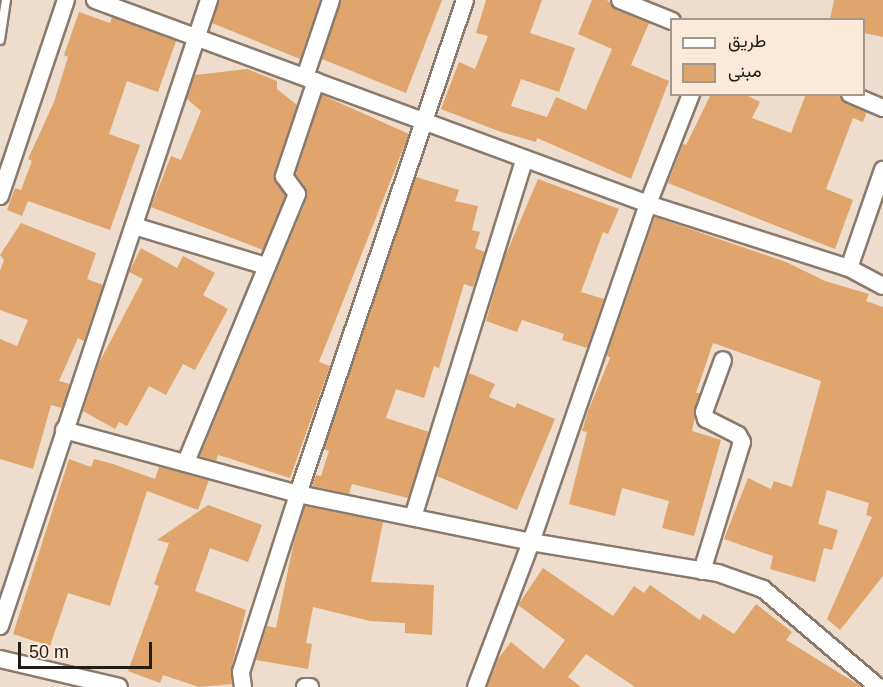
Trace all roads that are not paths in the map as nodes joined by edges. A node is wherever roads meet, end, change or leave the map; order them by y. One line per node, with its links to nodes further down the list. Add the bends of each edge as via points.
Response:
1 (6, 0): 10 (lane)
2 (66, 0): 18 (street)
3 (95, 0): 9 (street)
4 (209, 0): 9 (street)
5 (331, 0): 11 (street)
6 (465, 0): 15 (street)
7 (620, 0): 8 (street)
8 (670, 20)
9 (199, 36): 11 (street); 20 (street)
10 (0, 40)
11 (311, 79): 15 (street); 21 (street, via 284,176 297,194)
12 (691, 96): 19 (street)
13 (855, 96): 14 (street)
14 (883, 108)
15 (424, 123): 16 (street); 27 (street)
16 (524, 160): 19 (street); 28 (street)
17 (883, 170): 22 (street)
18 (0, 196)
19 (648, 204): 22 (street); 29 (street)
20 (134, 226): 21 (street); 25 (street)
21 (266, 266): 26 (street)
22 (849, 268): 23 (street)
23 (883, 286)
24 (723, 360): 30 (street, via 704,412 706,419 738,435 741,442)
25 (64, 430): 26 (street); 31 (street)
26 (186, 462): 27 (street)
27 (298, 494): 28 (street); 34 (street, via 241,672)
28 (413, 518): 29 (street)
29 (531, 542): 30 (street); 37 (street)
30 (702, 571): 38 (street, via 763,589)
31 (0, 626)
32 (0, 659): 33 (street)
33 (119, 687)
34 (243, 687)
35 (305, 687): 36 (street)
36 (310, 687)
37 (476, 687)
38 (878, 687)

